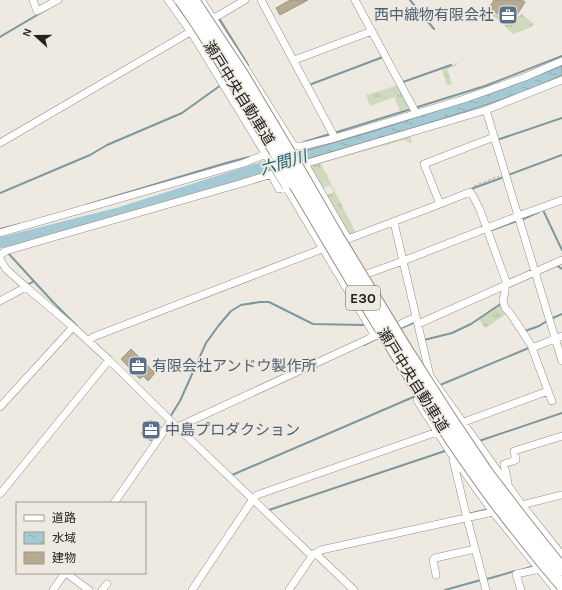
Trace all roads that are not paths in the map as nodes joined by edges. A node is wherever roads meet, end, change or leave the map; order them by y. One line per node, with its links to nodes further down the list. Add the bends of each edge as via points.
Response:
1 (33, 0): 2 (street, via 37,11)
2 (58, 0)
3 (168, 0): 12 (street)
4 (181, 0): 78 (highway, 瀬戸中央自動車道 / E30, bridge, via 440,423)
5 (193, 0): 73 (highway, 瀬戸中央自動車道 / E30, bridge, via 242,74 341,243 450,418 487,473)
6 (201, 0): 10 (street)
7 (245, 0): 10 (street)
8 (260, 0): 13 (street)
9 (355, 0): 11 (street)
10 (214, 19): 12 (street); 21 (street)
11 (372, 31): 13 (street); 16 (street)
12 (191, 32): 20 (street); 22 (street)
13 (295, 61): 18 (street)
14 (562, 61): 16 (street, via 464,99)
15 (562, 80): 17 (street)
16 (415, 110): 18 (street)
17 (486, 110): 19 (street); 23 (street)
18 (334, 135): 21 (street, via 303,146)
19 (495, 139): 27 (street, via 424,164); 28 (street)
20 (0, 143)
21 (294, 146): 22 (street)
22 (267, 156): 25 (street, bridge); 31 (street)
23 (304, 164): 24 (street); 32 (street)
24 (271, 174): 25 (street, via 278,189); 34 (street)
25 (286, 187): 33 (street)
26 (562, 200): 28 (street)
27 (439, 203): 29 (street); 30 (street, via 470,192)
28 (519, 219): 30 (street); 38 (street)
29 (394, 222): 32 (street); 36 (street)
30 (489, 227): 36 (street); 40 (street)
31 (0, 233)
32 (348, 239): 33 (street)
33 (322, 249): 39 (street); 47 (street)
34 (0, 255)
35 (0, 259): 41 (street, via 6,269)
36 (403, 261): 39 (street); 43 (street)
37 (560, 263): 38 (street)
38 (535, 270): 40 (street); 46 (street)
39 (342, 283): 45 (street)
40 (506, 283): 43 (street); 48 (street, via 505,308)
41 (26, 287): 42 (street); 44 (street)
42 (0, 301)
43 (417, 321): 45 (street); 51 (street)
44 (73, 327): 47 (street); 54 (street)
45 (375, 336): 57 (street)
46 (556, 337): 48 (street); 50 (street)
47 (90, 340): 49 (street)
48 (532, 347): 52 (street)
49 (109, 360): 55 (street); 62 (street)
50 (562, 361)
51 (430, 376): 56 (street); 58 (street, via 428,394 418,403)
52 (548, 391): 53 (street); 56 (street)
53 (552, 401)
54 (0, 407)
55 (171, 420): 57 (street); 65 (street)
56 (463, 422): 58 (street); 61 (street)
57 (181, 427): 64 (street)
58 (437, 432): 60 (street); 64 (street, via 257,495)
59 (562, 436): 61 (street, via 514,451 516,460 504,464)
60 (452, 456): 67 (street); 68 (street)
61 (508, 485): 66 (street)
62 (0, 494)
63 (562, 496): 66 (street)
64 (255, 498): 70 (street); 82 (street)
65 (115, 502)
66 (521, 502): 67 (street); 71 (street)
67 (491, 509): 68 (street); 72 (street)
68 (467, 516): 69 (street); 70 (street)
69 (475, 549): 76 (street, via 435,558 433,560); 85 (street)
70 (312, 554): 83 (street); 84 (street)
71 (562, 555)
72 (540, 569): 78 (street); 86 (street, via 516,574)
73 (562, 569)
74 (65, 574): 79 (street)
75 (67, 574): 80 (street)
76 (436, 575)
77 (107, 584): 81 (street)
78 (555, 588)
79 (53, 590)
80 (89, 590)
81 (102, 590)
82 (192, 590)
83 (289, 590)
84 (354, 590)
85 (486, 590)
86 (520, 590)

